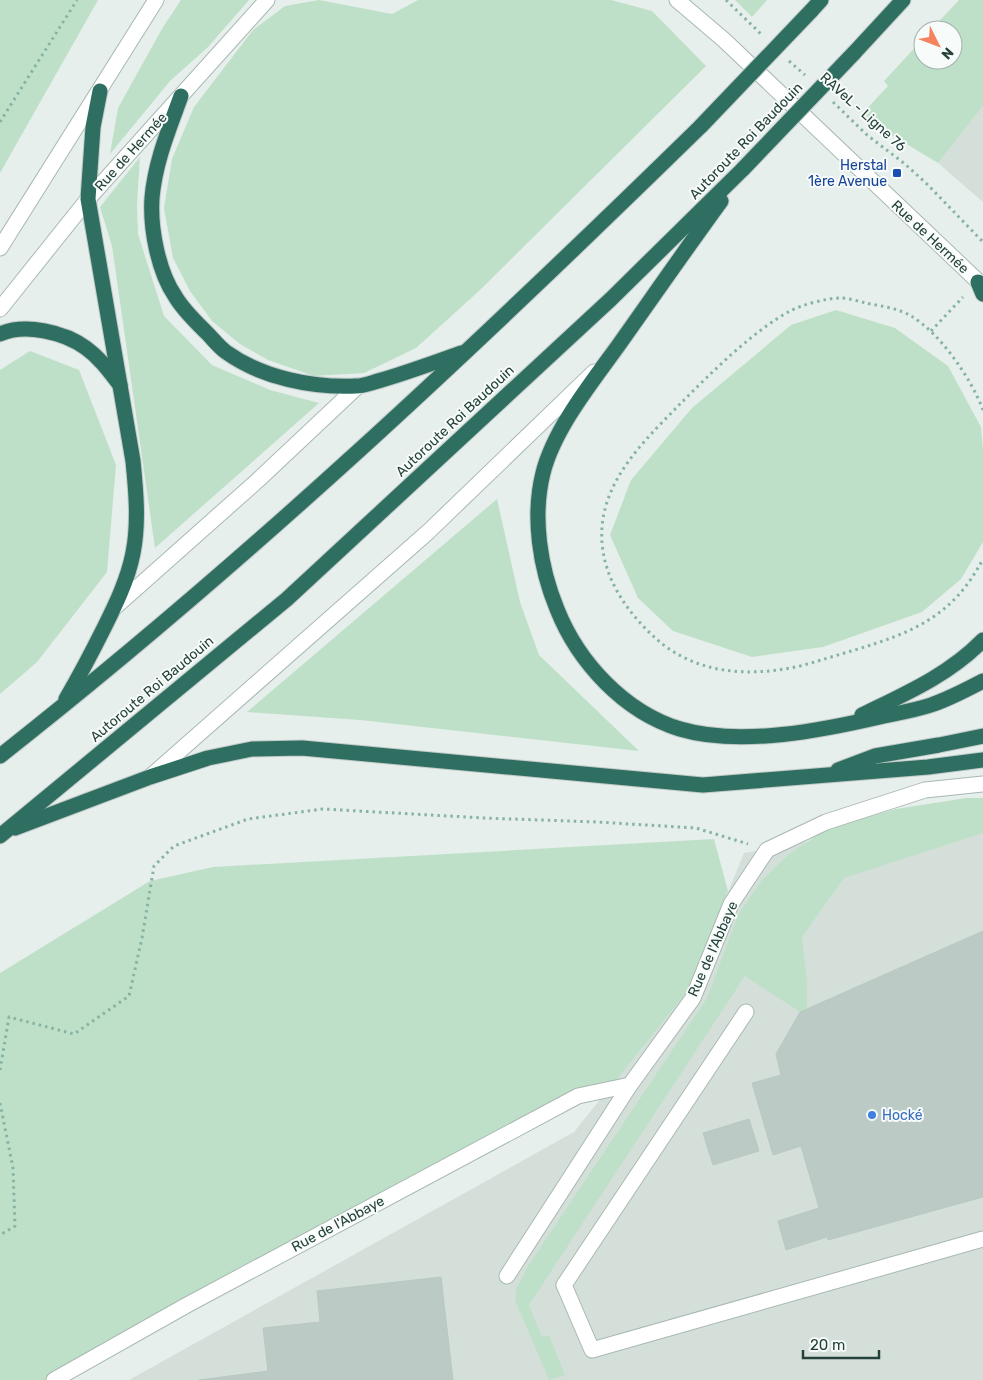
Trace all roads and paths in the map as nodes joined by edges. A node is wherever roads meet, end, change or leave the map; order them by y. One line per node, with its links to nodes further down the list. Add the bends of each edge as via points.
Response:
1 (77, 0): 15 (path)
2 (156, 0): 12 (street)
3 (267, 0): 13 (street, Rue de Hermée)
4 (663, 0): 7 (street, Rue de Hermée)
5 (726, 0): 9 (path)
6 (903, 0): 16 (highway, Autoroute Roi Baudouin, bridge)
7 (681, 4): 20 (street, Rue de Hermée, via 724,40)
8 (816, 6): 24 (highway, bridge, via 701,126)
9 (768, 40)
10 (782, 54): 11 (path, RAVeL - Ligne 76)
11 (811, 81)
12 (100, 91): 17 (highway, via 93,127); 19 (street)
13 (182, 96): 17 (street, Rue de Hermée); 27 (highway, via 156,170 152,199 154,234 161,265 174,296 226,352 257,369 314,384)
14 (832, 101): 18 (path, RAVeL - Ligne 76, via 867,135 928,185)
15 (0, 122)
16 (743, 169): 25 (highway); 41 (highway, Autoroute Roi Baudouin, via 611,299 287,599)
17 (88, 199): 21 (street, Rue de Hermée); 26 (highway)
18 (983, 242)
19 (0, 248)
20 (982, 288): 22 (path)
21 (0, 309)
22 (931, 332): 28 (path, via 959,364); 29 (path, via 910,315 840,298 792,310 771,324 691,393 645,440 627,464 610,496 602,525 604,554 611,580 622,601 662,645 686,660 714,669 742,672 779,671 808,664 914,629 957,596)
23 (0, 334): 26 (highway, via 28,329 69,339 86,348)
24 (469, 350): 27 (highway); 33 (highway, via 269,531)
25 (610, 357): 34 (highway, via 558,436 543,473 540,496 538,516 546,576 562,622 574,643 606,683 623,698 648,715 680,729 742,736); 39 (street, via 428,532)
26 (121, 386): 30 (highway, via 136,487 136,522 133,553)
27 (358, 386): 30 (street)
28 (983, 410)
29 (983, 559)
30 (114, 609): 33 (highway)
31 (983, 640): 34 (highway, via 953,667)
32 (983, 682): 34 (highway, via 930,706)
33 (60, 710): 36 (highway)
34 (839, 727)
35 (983, 736): 38 (highway, via 875,756)
36 (0, 756)
37 (983, 760): 38 (highway)
38 (820, 776): 39 (highway, via 703,785 302,748 252,749 208,758)
39 (150, 777): 41 (highway)
40 (983, 784): 42 (street, via 925,790 826,822)
41 (2, 834)
42 (767, 850): 44 (path, via 696,828 596,822 323,809 248,819 174,846 154,866 129,996 74,1034 9,1017); 45 (street, Rue de l'Abbaye, via 731,904 693,998)
43 (746, 1012): 48 (street, via 564,1285 592,1350)
44 (0, 1070)
45 (630, 1085): 49 (street, Rue de l'Abbaye); 50 (street, Rue de l'Abbaye, via 578,1096 186,1305)
46 (0, 1103): 47 (path, via 12,1168 16,1226)
47 (0, 1235)
48 (983, 1239)
49 (507, 1276)
50 (54, 1380)

